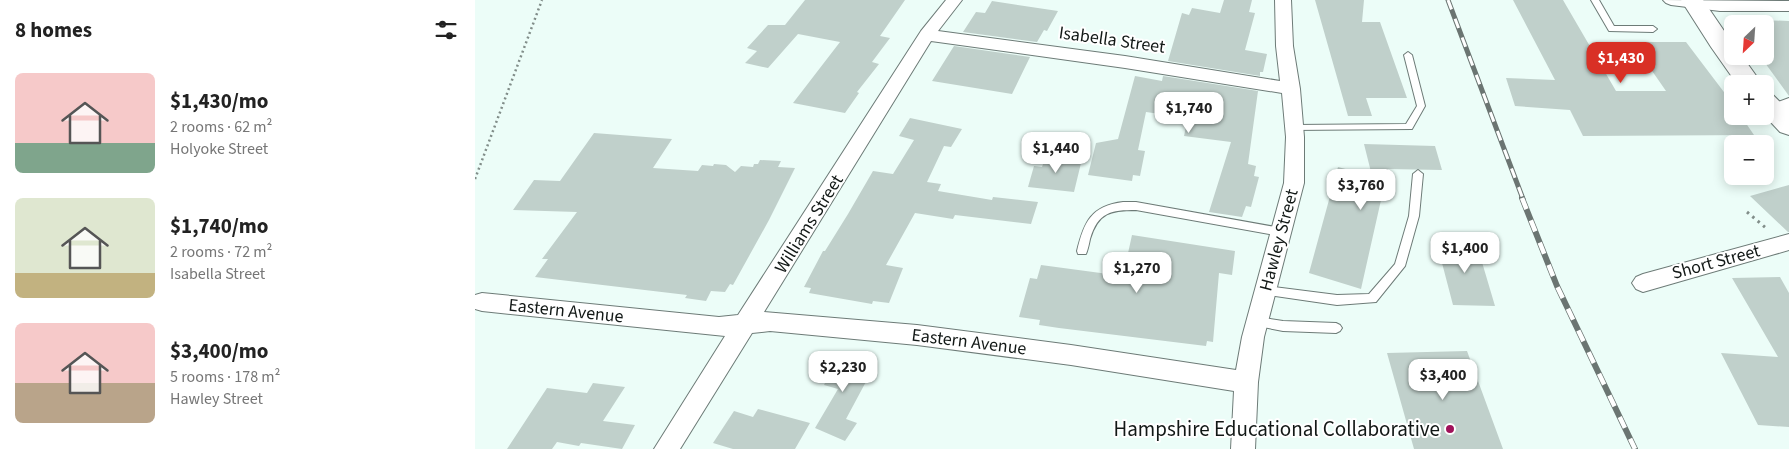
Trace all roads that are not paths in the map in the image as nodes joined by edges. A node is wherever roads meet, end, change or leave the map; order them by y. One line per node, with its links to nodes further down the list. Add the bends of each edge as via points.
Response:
1 (953, 0): 8 (street, Williams Street)
2 (1283, 0): 11 (street, Hawley Street, via 1283,32)
3 (1595, 0): 7 (lane, via 1612,29)
4 (1671, 0): 5 (street)
5 (1693, 1): 6 (street, via 1720,6); 10 (main road)
6 (1789, 6)
7 (1653, 29)
8 (927, 34): 11 (street, Isabella Street); 21 (street, Williams Street)
9 (1408, 55): 12 (lane, via 1421,106 1409,126)
10 (1743, 75)
11 (1291, 89): 12 (street, Hawley Street)
12 (1295, 128): 14 (street, Hawley Street, via 1297,160 1294,183)
13 (1418, 174): 18 (lane, via 1414,216 1400,266 1372,299 1337,300)
14 (1281, 232): 16 (lane, via 1116,205 1097,215 1088,226); 18 (street, Hawley Street)
15 (1789, 242): 17 (street, Short Street)
16 (1082, 251)
17 (1643, 283)
18 (1266, 291): 20 (street, Hawley Street)
19 (482, 302): 21 (street, Eastern Avenue, via 719,327)
20 (1257, 322): 22 (lane); 23 (street, Hawley Street)
21 (745, 325): 23 (street, Eastern Avenue, via 770,321 917,335); 24 (street, Williams Street)
22 (1336, 328)
23 (1246, 382): 25 (street, Hawley Street)
24 (666, 449)
25 (1243, 449)

